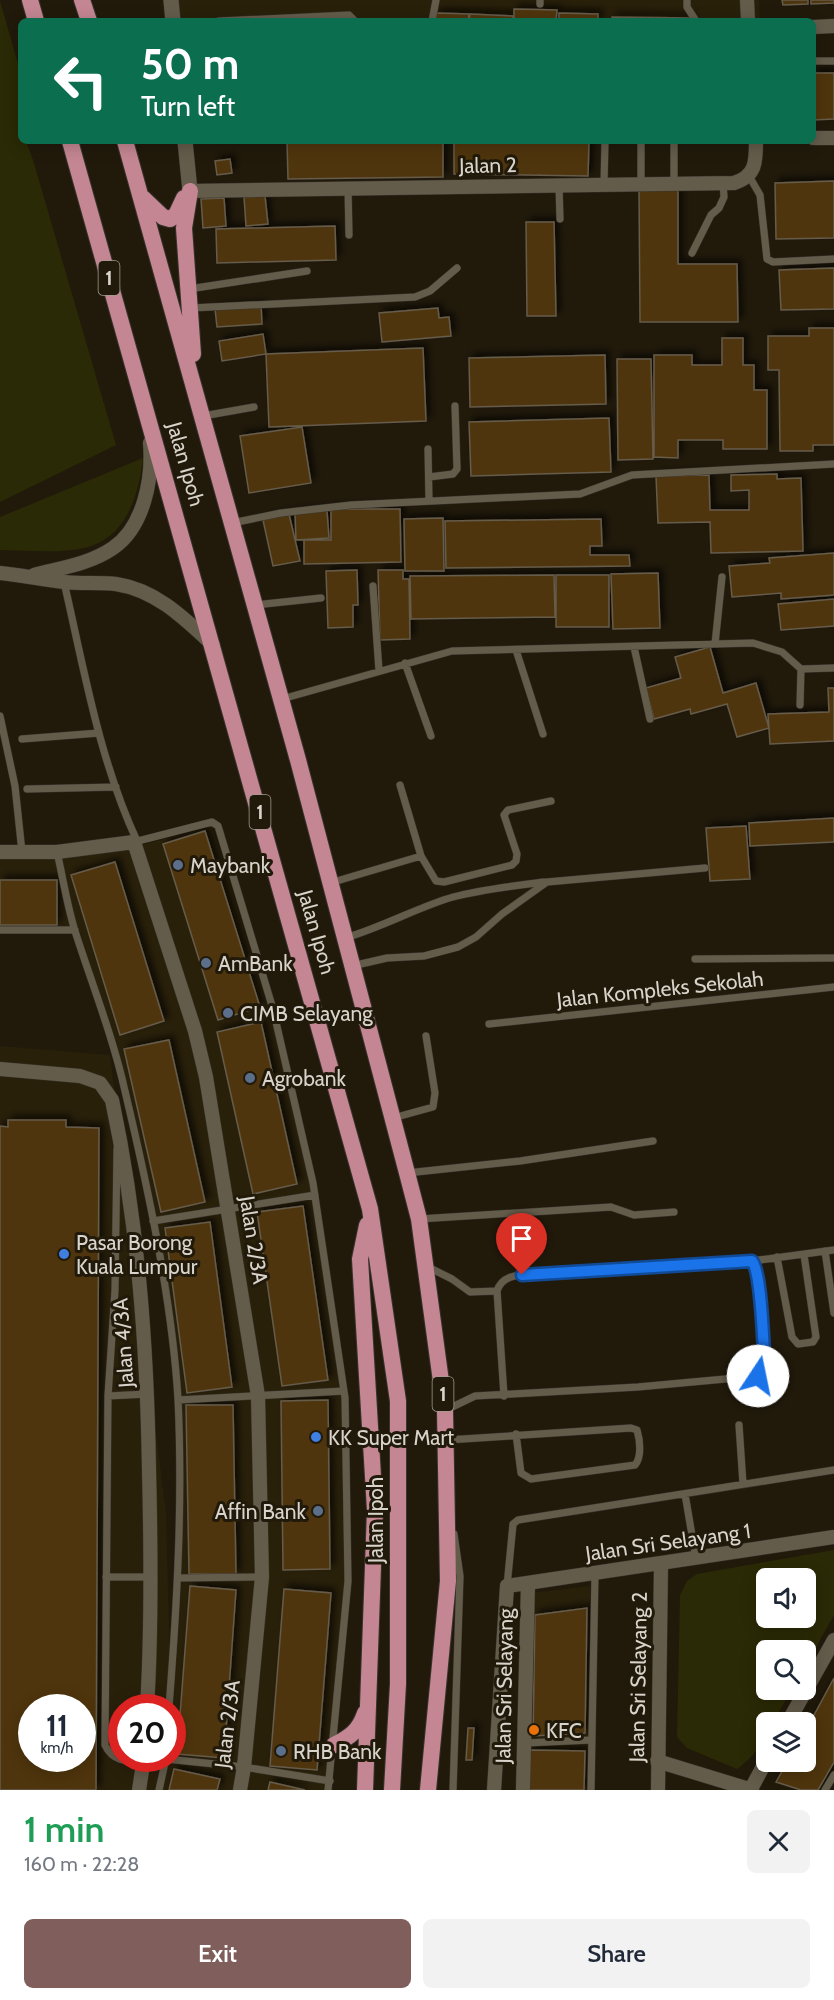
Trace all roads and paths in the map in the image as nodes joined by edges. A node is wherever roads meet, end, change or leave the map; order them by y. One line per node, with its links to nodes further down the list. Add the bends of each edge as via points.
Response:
1 (30, 0): 7 (highway)
2 (82, 0): 8 (highway)
3 (171, 0): 9 (street)
4 (436, 0): 12 (lane)
5 (687, 0): 13 (lane)
6 (747, 0): 14 (street)
7 (35, 18)
8 (88, 18)
9 (173, 18)
10 (285, 18): 11 (lane)
11 (352, 18)
12 (433, 18)
13 (694, 18)
14 (748, 18)
15 (834, 26): 16 (street)
16 (816, 27)
17 (816, 61): 18 (lane)
18 (834, 61)
19 (816, 138): 20 (street)
20 (834, 138)
21 (71, 144): 48 (highway, Jalan Ipoh / 1)
22 (126, 144): 36 (highway, Jalan Ipoh / 1)
23 (185, 144): 35 (street)
24 (605, 144): 32 (lane)
25 (641, 144): 30 (lane)
26 (674, 144): 31 (lane)
27 (756, 144): 28 (street, via 756,164)
28 (749, 176): 29 (street, Jalan 2); 40 (lane, via 760,195 767,259)
29 (723, 183): 31 (street, Jalan 2); 39 (lane, via 724,197)
30 (641, 184): 31 (street, Jalan 2); 32 (street, Jalan 2)
31 (674, 184)
32 (604, 185): 33 (street, Jalan 2)
33 (559, 186): 34 (street, Jalan 2); 37 (lane)
34 (348, 188): 35 (street, Jalan 2); 38 (lane)
35 (190, 191): 36 (highway, via 170,219); 43 (highway, via 184,228)
36 (142, 198): 45 (highway, Jalan Ipoh / 1)
37 (560, 219)
38 (349, 235)
39 (692, 253)
40 (834, 259)
41 (457, 268): 44 (lane, via 430,291 415,297)
42 (308, 270): 43 (lane)
43 (189, 289): 44 (highway)
44 (190, 308): 45 (highway)
45 (194, 385): 49 (highway, Jalan Ipoh / 1)
46 (455, 406): 52 (lane, via 457,469 453,474)
47 (254, 407): 49 (lane)
48 (149, 415): 56 (street, via 148,489 129,533 113,548 86,561); 63 (highway, Jalan Ipoh / 1)
49 (202, 416): 54 (highway, Jalan Ipoh / 1)
50 (428, 449): 52 (lane)
51 (834, 464): 53 (lane, via 632,475 580,494)
52 (429, 477): 53 (lane)
53 (429, 501): 54 (lane, via 351,505)
54 (232, 523): 61 (highway, Jalan Ipoh / 1)
55 (0, 573): 56 (street)
56 (32, 575): 58 (street)
57 (722, 577): 62 (lane)
58 (64, 582): 63 (street, via 115,584 158,599); 74 (lane)
59 (373, 586): 69 (lane)
60 (321, 598): 61 (lane)
61 (255, 606): 70 (highway, Jalan Ipoh / 1)
62 (715, 644): 64 (lane); 68 (lane, via 753,643 782,652)
63 (214, 646): 107 (highway, Jalan Ipoh / 1)
64 (634, 647): 65 (lane); 73 (lane)
65 (516, 650): 66 (lane, via 452,651); 75 (lane)
66 (405, 663): 69 (lane); 76 (lane)
67 (834, 668): 68 (lane)
68 (801, 669): 71 (lane)
69 (379, 671): 70 (lane)
70 (282, 699): 90 (highway, Jalan Ipoh / 1)
71 (800, 705)
72 (0, 716): 77 (lane)
73 (650, 719)
74 (99, 733): 78 (lane); 80 (lane)
75 (543, 734)
76 (431, 736)
77 (2, 737): 85 (lane, via 15,786)
78 (22, 740)
79 (400, 785): 87 (lane)
80 (116, 787): 81 (lane); 83 (lane)
81 (27, 789)
82 (551, 801): 87 (lane, via 508,810 504,815 517,854 512,865 444,882 436,881)
83 (136, 841): 86 (street); 105 (lane, via 212,822 218,826 273,1009); 106 (street, Jalan 2/3A, via 195,1031)
84 (0, 852): 85 (street)
85 (22, 852): 86 (street)
86 (57, 852): 92 (lane)
87 (421, 855): 90 (lane)
88 (705, 868): 89 (lane)
89 (547, 882): 93 (lane, via 451,898); 96 (lane, via 458,947)
90 (330, 883): 93 (highway, Jalan Ipoh / 1)
91 (0, 930): 92 (lane)
92 (75, 930): 110 (lane, via 125,1089)
93 (345, 938): 96 (highway, Jalan Ipoh / 1)
94 (834, 958): 95 (lane)
95 (696, 959)
96 (352, 966): 101 (highway, Jalan Ipoh / 1)
97 (834, 987): 98 (lane, Jalan Kompleks Sekolah)
98 (489, 1024)
99 (426, 1036): 101 (lane, via 435,1093 433,1107)
100 (0, 1069): 102 (street, Jalan 4/3A, via 81,1076 100,1083 112,1100)
101 (393, 1118): 104 (highway, Jalan Ipoh / 1)
102 (118, 1130): 120 (street, Jalan 4/3A, via 134,1221); 121 (lane, via 115,1290)
103 (653, 1141): 104 (lane)
104 (407, 1173): 109 (highway, Jalan Ipoh / 1)
105 (315, 1195): 106 (lane); 119 (lane)
106 (228, 1208): 110 (lane); 122 (street, Jalan 2/3A)
107 (370, 1209): 146 (highway, via 360,1259 375,1510); 165 (highway, Jalan Ipoh / 1, via 398,1401 398,1684)
108 (674, 1212): 109 (lane, via 634,1215 611,1207)
109 (419, 1219): 116 (highway, Jalan Ipoh / 1)
110 (153, 1221): 124 (lane)
111 (834, 1250): 112 (lane)
112 (825, 1251): 113 (lane); 118 (lane)
113 (804, 1255): 114 (lane); 114 (lane, via 816,1337 813,1342 798,1344 792,1337)
114 (777, 1257): 115 (lane)
115 (752, 1261): 117 (lane, via 536,1273 509,1277 499,1284); 123 (lane, via 757,1275 765,1367 758,1376)
116 (424, 1264): 117 (lane, via 470,1292); 125 (highway, Jalan Ipoh / 1)
117 (497, 1291): 123 (lane)
118 (834, 1313)
119 (344, 1390): 122 (lane); 150 (lane, via 348,1581)
120 (147, 1394): 121 (lane); 138 (street, Jalan 4/3A)
121 (108, 1396): 137 (lane)
122 (258, 1396): 124 (lane); 139 (street, Jalan 2/3A)
123 (504, 1396): 125 (lane, via 475,1396)
124 (178, 1400): 140 (lane)
125 (445, 1411): 128 (highway, Jalan Ipoh / 1)
126 (739, 1425): 131 (lane)
127 (516, 1434): 127 (lane, via 631,1428 637,1430 639,1459 635,1465 531,1479 520,1473); 128 (lane)
128 (447, 1440): 130 (highway, Jalan Ipoh / 1)
129 (834, 1470): 131 (lane)
130 (447, 1478): 166 (highway, Jalan Ipoh / 1, via 448,1581); 167 (lane, via 460,1576)
131 (743, 1485): 132 (lane)
132 (685, 1494): 134 (lane); 142 (lane, via 518,1520 513,1524)
133 (834, 1537): 134 (street, Jalan Sri Selayang 1)
134 (696, 1560): 135 (street, Jalan Sri Selayang 1)
135 (661, 1565): 136 (street, Jalan Sri Selayang 1); 153 (street, Jalan Sri Selayang 2)
136 (595, 1574): 141 (street, Jalan Sri Selayang 1); 148 (lane)
137 (106, 1577): 138 (lane); 151 (lane)
138 (152, 1577): 144 (street, Jalan 4/3A)
139 (262, 1577): 140 (lane); 154 (street, Jalan 2/3A)
140 (178, 1578): 145 (lane)
141 (528, 1583): 142 (street, Jalan Sri Selayang 1); 149 (street, Jalan Sri Selayang)
142 (507, 1586): 168 (street, Jalan Sri Selayang)
143 (832, 1648): 147 (street)
144 (148, 1694)
145 (170, 1694)
146 (369, 1701): 150 (highway, via 358,1729); 164 (highway)
147 (794, 1712)
148 (591, 1740): 149 (lane); 170 (lane)
149 (525, 1743): 169 (street, Jalan Sri Selayang)
150 (334, 1745): 159 (lane)
151 (108, 1751)
152 (186, 1760): 154 (lane)
153 (657, 1761): 171 (street, Jalan Sri Selayang 2); 172 (street)
154 (244, 1767): 159 (lane); 162 (street, Jalan 2/3A)
155 (142, 1772): 160 (street)
156 (163, 1772): 161 (lane)
157 (761, 1772): 172 (street)
158 (834, 1774): 173 (lane)
159 (330, 1781): 163 (lane)
160 (139, 1790)
161 (159, 1790)
162 (240, 1790)
163 (328, 1790)
164 (365, 1790)
165 (392, 1790)
166 (428, 1790)
167 (453, 1790)
168 (494, 1790)
169 (523, 1790)
170 (591, 1790)
171 (658, 1790)
172 (752, 1790)
173 (825, 1790)

